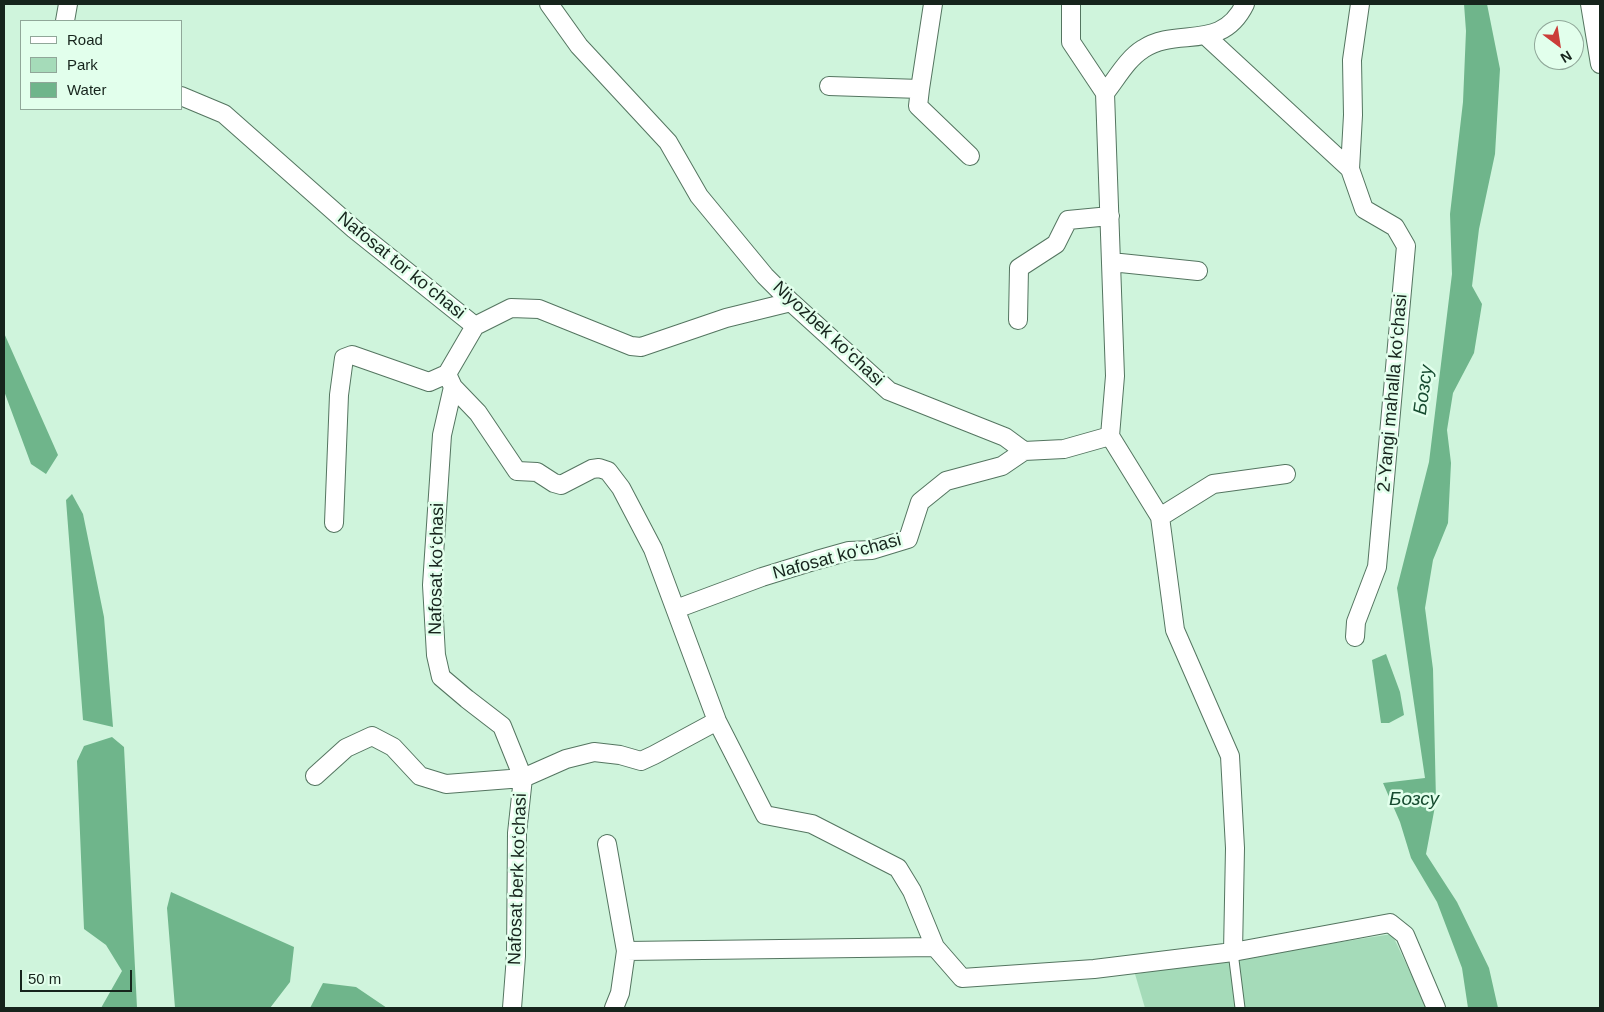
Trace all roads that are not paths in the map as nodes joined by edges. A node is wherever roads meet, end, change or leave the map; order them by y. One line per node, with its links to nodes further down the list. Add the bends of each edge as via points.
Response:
1 (68, 4): 8 (street)
2 (549, 4): 20 (street, Niyozbek ko‘chasi, via 579,46 668,142 699,196 765,276)
3 (933, 4): 12 (street)
4 (1071, 4): 13 (street, via 1071,42)
5 (1245, 4): 9 (street, via 1228,26)
6 (1360, 4): 16 (street, 2-Yangi mahalla ko‘chasi, via 1352,60)
7 (1590, 4): 10 (street)
8 (65, 20)
9 (1206, 36): 13 (street, via 1158,42 1143,49 1126,64); 16 (street, 2-Yangi mahalla ko‘chasi)
10 (1600, 64)
11 (828, 86): 12 (street)
12 (920, 89): 15 (street, via 918,106)
13 (1106, 93): 17 (street)
14 (182, 96): 22 (street, Nafosat tor ko‘chasi, via 224,114 354,229)
15 (970, 156)
16 (1350, 169): 30 (street, 2-Yangi mahalla ko‘chasi, via 1364,208 1395,227 1406,246 1377,567 1356,622)
17 (1110, 216): 18 (street); 21 (street, via 1068,220 1056,244 1020,268)
18 (1111, 262): 19 (street); 24 (street, via 1115,376)
19 (1198, 271)
20 (791, 302): 22 (street, Nafosat tor ko‘chasi, via 726,318 641,347 539,309 510,308); 25 (street, Niyozbek ko‘chasi, via 889,391 1005,437)
21 (1018, 320)
22 (475, 326): 23 (street, Nafosat ko‘chasi)
23 (450, 381): 28 (street, via 429,382 352,356 344,358 339,395); 29 (street, via 478,412 518,471 537,472 561,485 592,468 608,472 621,488 653,549); 33 (street, Nafosat ko‘chasi, via 442,435 432,585 436,655 441,678 502,726)
24 (1110, 436): 25 (street, via 1064,449); 27 (street)
25 (1024, 451): 29 (street, Nafosat ko‘chasi, via 1002,466 946,481 920,502 908,539 872,550 849,551 817,560)
26 (1286, 474): 27 (street, via 1213,484)
27 (1160, 517): 37 (street, via 1174,630 1230,756 1235,848)
28 (334, 523)
29 (676, 610): 31 (street)
30 (1355, 637)
31 (717, 721): 33 (street, via 641,761 594,752 566,759); 35 (street, via 765,815 812,824 898,868 912,891)
32 (315, 776): 33 (street, Nafosat berk ko‘chasi, via 346,748 372,736 393,747 420,776 446,784)
33 (523, 778): 38 (street, Nafosat berk ko‘chasi, via 517,833 516,956)
34 (607, 844): 36 (street)
35 (935, 947): 36 (street); 37 (street, via 962,978 1094,969)
36 (626, 951): 39 (street, via 620,993)
37 (1233, 952): 40 (lane); 41 (street, via 1390,923 1405,935)
38 (512, 1008)
39 (614, 1008)
40 (1240, 1008)
41 (1436, 1008)

